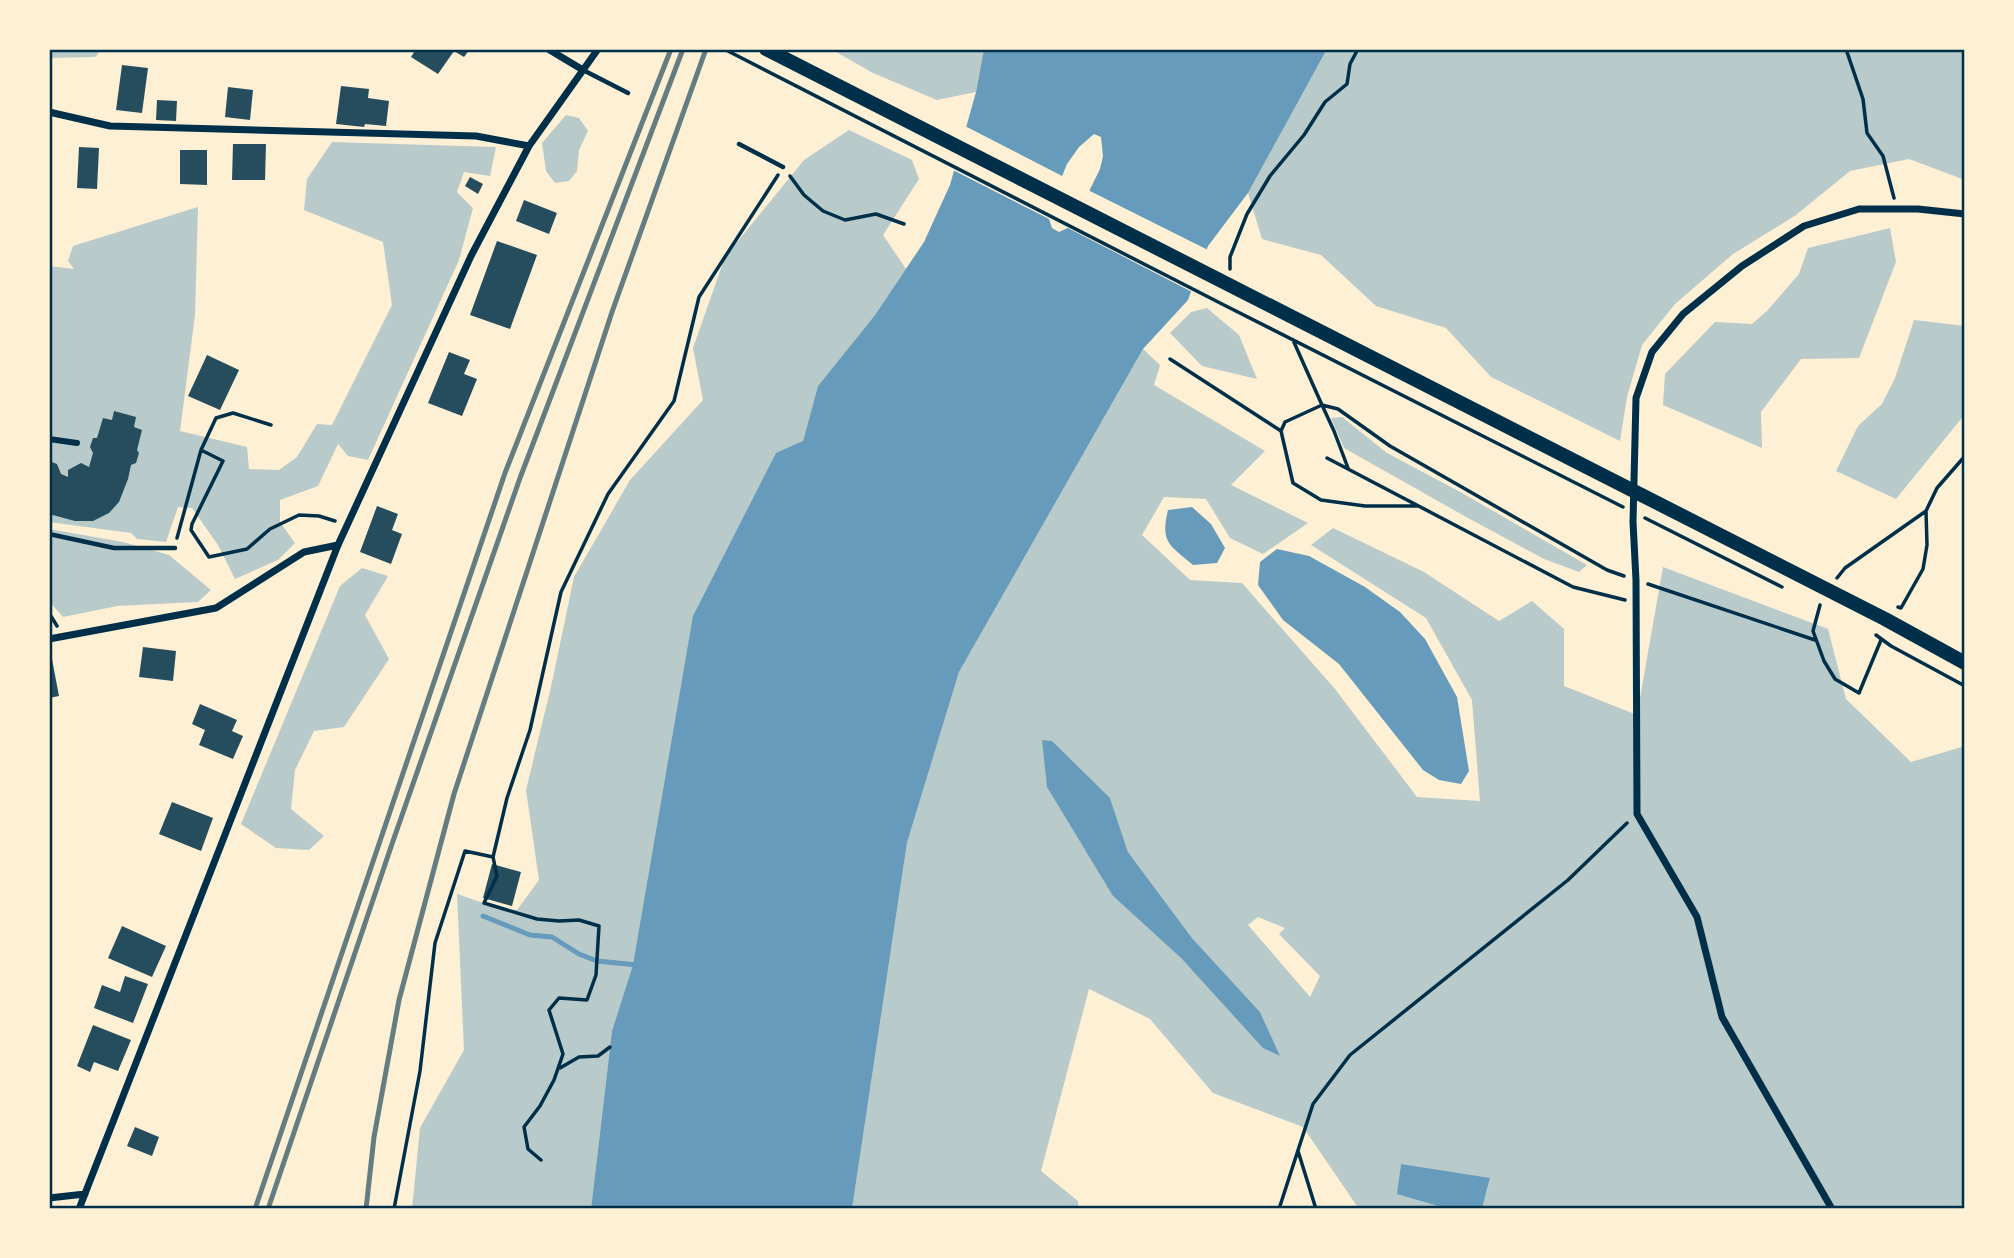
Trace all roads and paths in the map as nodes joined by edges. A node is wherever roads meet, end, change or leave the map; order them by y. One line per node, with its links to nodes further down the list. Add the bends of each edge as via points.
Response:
1 (548, 49): 7 (street)
2 (598, 49): 7 (street)
3 (724, 49): 29 (path)
4 (766, 49): 48 (main road)
5 (1359, 49): 16 (path, via 1350,64 1347,85 1325,102 1247,214 1230,257)
6 (1846, 49): 13 (path, via 1863,99 1867,133 1883,156)
7 (583, 70): 8 (lane); 11 (street)
8 (628, 93)
9 (49, 112): 11 (street, via 110,126 476,136)
10 (739, 144): 12 (lane)
11 (529, 146): 32 (street, via 471,256)
12 (783, 167): 15 (path, via 823,211 845,220 876,214); 51 (path, via 699,297 674,401 608,494 561,592 530,730)
13 (1898, 210): 14 (street); 37 (street, via 1859,209 1804,226 1742,266 1682,314 1652,352 1636,398)
14 (1965, 214)
15 (904, 224)
16 (1230, 278)
17 (1286, 328): 19 (path)
18 (1170, 359): 21 (path)
19 (1322, 405): 21 (path, via 1285,422); 27 (path); 37 (path, via 1338,409 1390,446 1607,570)
20 (271, 425): 24 (path, via 233,413 216,418)
21 (1281, 431): 28 (path, via 1293,483 1321,500)
22 (49, 439): 23 (street)
23 (77, 443)
24 (201, 450): 32 (path, via 223,461 191,524 209,557 247,549 270,529 299,515); 35 (path)
25 (1965, 456): 30 (path, via 1937,488)
26 (1327, 458): 27 (path)
27 (1348, 469): 28 (path)
28 (1418, 506): 39 (path, via 1573,587)
29 (1631, 511)
30 (1926, 511): 36 (path); 41 (path, via 1923,569)
31 (1643, 517): 38 (path)
32 (348, 525): 34 (street)
33 (49, 534): 35 (lane, via 114,548)
34 (338, 545): 45 (street, via 304,552 216,608); 56 (street)
35 (175, 548)
36 (1865, 556)
37 (1636, 580): 39 (street); 46 (path)
38 (1791, 592)
39 (1637, 603): 50 (street)
40 (1816, 604): 42 (path)
41 (1901, 608)
42 (1828, 610)
43 (1865, 629): 47 (path)
44 (1813, 631): 46 (path)
45 (49, 639)
46 (1815, 640): 47 (path, via 1835,679 1859,693)
47 (1881, 640): 49 (path)
48 (1965, 663)
49 (1965, 686)
50 (1637, 814): 54 (path, via 1568,880 1350,1055 1313,1104); 62 (street, via 1697,917 1722,1017)
51 (493, 857): 53 (path, via 497,876 484,903 537,919 579,920 599,926 596,975 587,1000 559,998 549,1010 563,1054); 59 (path, via 465,851 435,943 420,1071)
52 (610, 1046): 53 (path, via 598,1056 579,1057)
53 (558, 1069): 55 (path, via 524,1127 528,1149)
54 (1298, 1151): 60 (path); 61 (path)
55 (541, 1160)
56 (85, 1194): 57 (street); 58 (street)
57 (49, 1198)
58 (79, 1209)
59 (394, 1209)
60 (1279, 1209)
61 (1316, 1209)
62 (1832, 1209)

